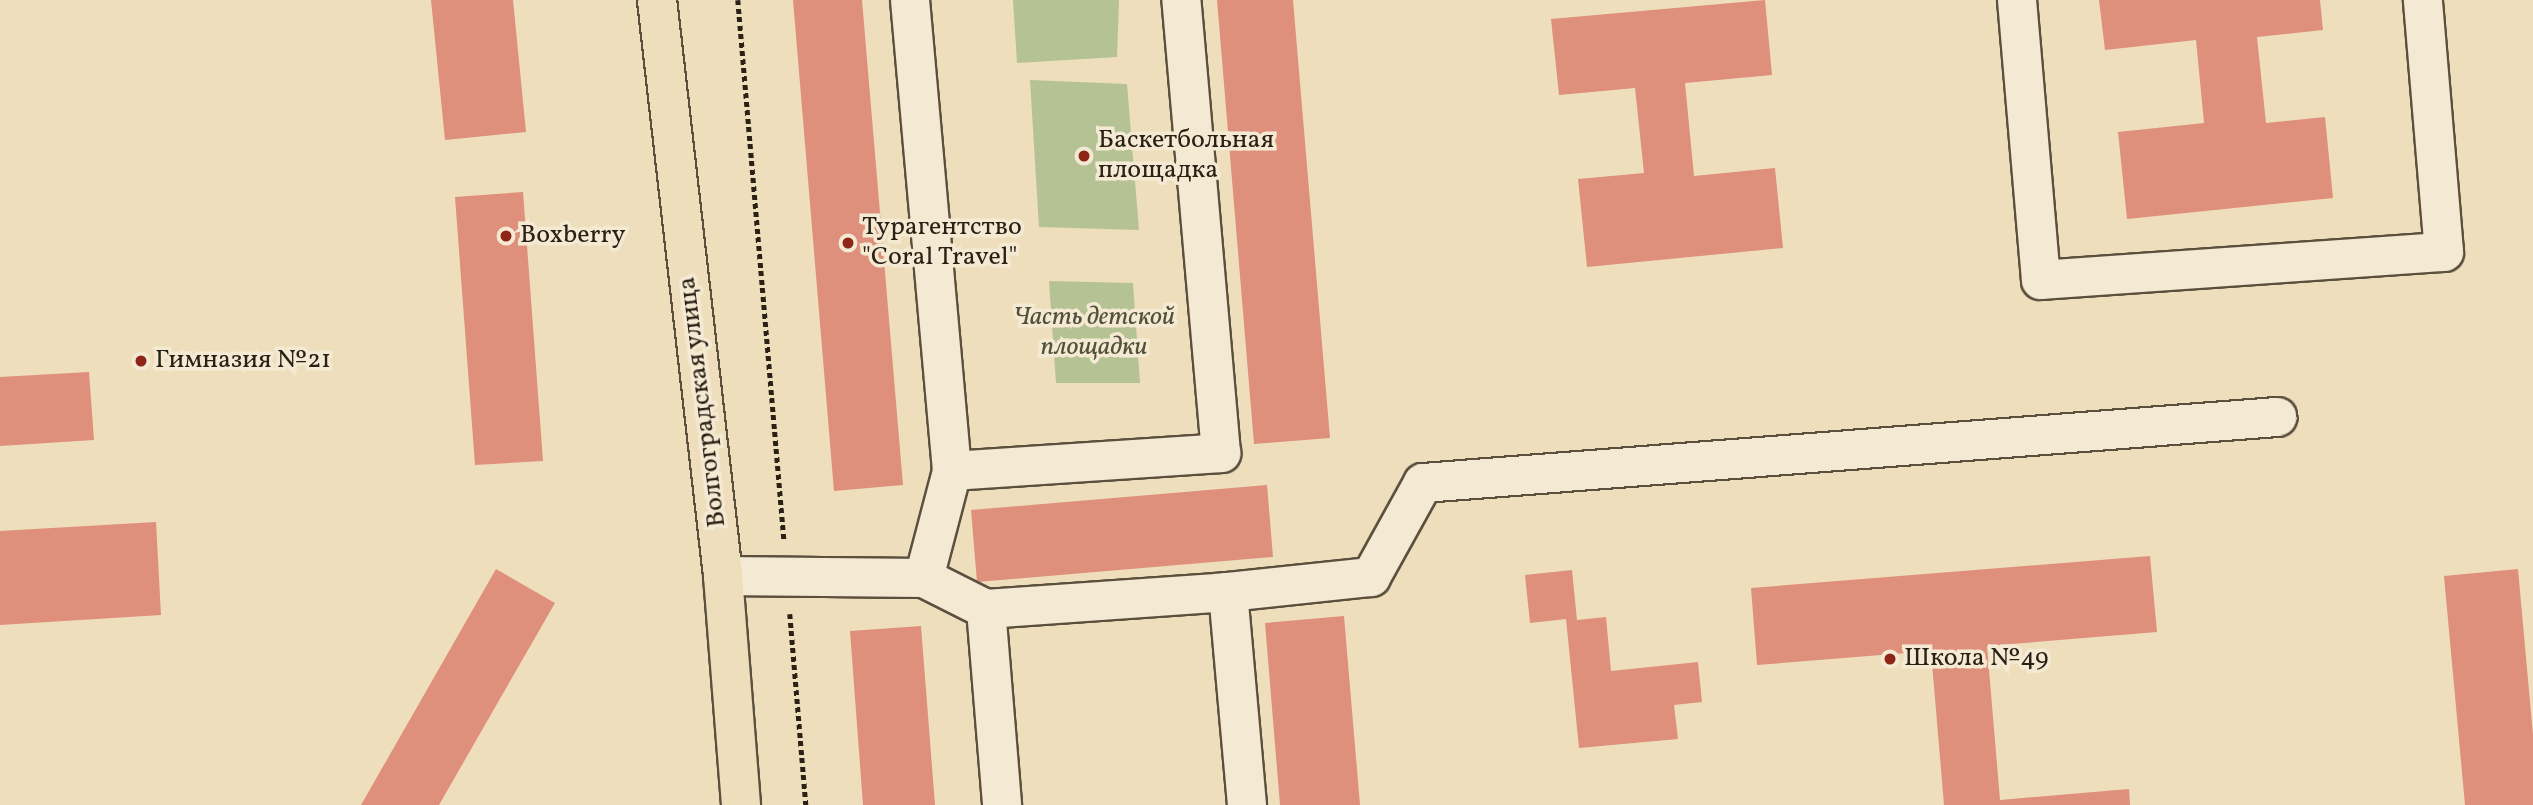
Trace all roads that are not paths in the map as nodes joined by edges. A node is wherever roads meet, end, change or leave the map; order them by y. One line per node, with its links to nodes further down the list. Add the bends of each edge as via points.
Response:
1 (657, 0): 8 (main road, Волгоградская улица)
2 (910, 0): 7 (lane)
3 (1181, 0): 7 (lane, via 1221,453)
4 (2017, 0): 5 (lane, via 2041,280 2444,252)
5 (2423, 0)
6 (2277, 418): 10 (lane, via 1423,483 1371,577)
7 (951, 471): 9 (lane)
8 (723, 576): 9 (lane); 12 (main road, Волгоградская улица)
9 (924, 578): 11 (lane)
10 (1228, 592): 11 (lane); 14 (lane)
11 (986, 609): 13 (lane)
12 (741, 805)
13 (1002, 805)
14 (1247, 805)

